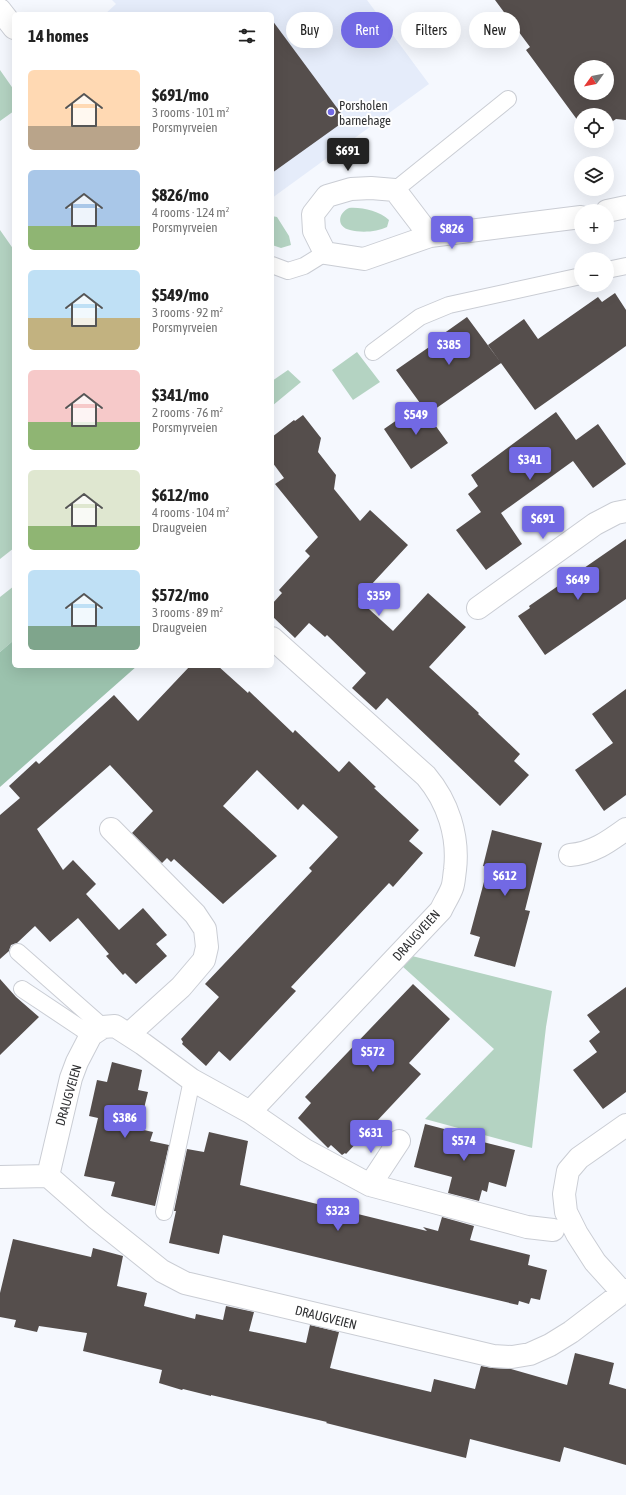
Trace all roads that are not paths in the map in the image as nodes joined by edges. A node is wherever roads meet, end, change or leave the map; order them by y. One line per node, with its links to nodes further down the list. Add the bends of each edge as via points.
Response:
1 (0, 10): 2 (street)
2 (12, 25)
3 (508, 99): 4 (lane)
4 (395, 190): 8 (street); 9 (street, via 351,189 327,196 313,214 314,231)
5 (626, 207): 6 (street)
6 (614, 210)
7 (574, 218): 8 (street)
8 (430, 236): 9 (street, via 364,259)
9 (325, 252): 10 (lane, via 304,266 288,271)
10 (274, 266)
11 (626, 266): 12 (lane)
12 (614, 269)
13 (574, 278): 14 (lane, via 449,305 420,317)
14 (373, 352)
15 (626, 511): 16 (street, via 616,513 595,524)
16 (478, 608)
17 (274, 640): 26 (street, DRAUGVEIEN, via 437,788 445,803 455,836 456,860 453,887 440,910)
18 (112, 829): 24 (street, via 195,914 205,929 204,960 181,987)
19 (626, 829): 20 (street, via 603,846)
20 (570, 855)
21 (18, 952): 23 (lane)
22 (22, 989): 23 (lane)
23 (97, 1031): 24 (street, via 115,1026); 29 (street, DRAUGVEIEN, via 77,1062 71,1078)
24 (129, 1034): 25 (street)
25 (192, 1080): 26 (street); 32 (lane)
26 (250, 1112): 31 (street, via 305,1150)
27 (626, 1125): 34 (street, DRAUGVEIEN, via 578,1158 568,1171 564,1194 566,1212 577,1234 595,1262)
28 (399, 1141): 31 (street)
29 (48, 1176): 30 (street); 34 (street, DRAUGVEIEN, via 151,1263 185,1283 493,1356 512,1357 530,1354 550,1345)
30 (0, 1177)
31 (370, 1185): 33 (street, via 527,1227)
32 (164, 1212)
33 (553, 1230)
34 (624, 1291)

